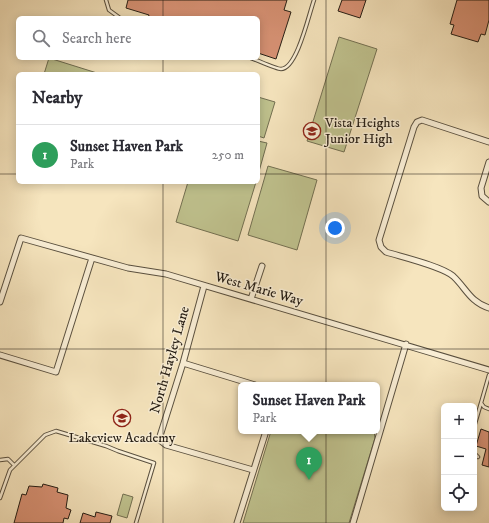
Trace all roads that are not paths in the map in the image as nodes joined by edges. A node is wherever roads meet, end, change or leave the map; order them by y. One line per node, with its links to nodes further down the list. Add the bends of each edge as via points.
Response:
1 (106, 0): 3 (lane, via 109,10)
2 (314, 0): 4 (lane, via 296,55 289,66 281,69)
3 (117, 16)
4 (256, 60)
5 (489, 142): 13 (street, via 422,120 417,122 379,240 386,252 444,270 453,276 473,300)
6 (489, 162): 7 (street, via 480,188 482,196)
7 (489, 202)
8 (92, 258): 10 (street, West Marie Way, via 166,274); 12 (street, West Marie Way, via 21,238); 15 (street, via 56,372)
9 (262, 266): 11 (street)
10 (204, 286): 11 (street, West Marie Way); 16 (street, North Hayley Lane)
11 (250, 299): 14 (street, West Marie Way)
12 (0, 302)
13 (489, 308)
14 (406, 344): 17 (street, West Marie Way); 23 (street)
15 (0, 355)
16 (183, 363): 19 (street); 28 (street, North Hayley Lane, via 160,436 161,441 166,445)
17 (489, 370)
18 (489, 375): 20 (lane)
19 (245, 382)
20 (481, 403): 21 (lane); 22 (lane)
21 (489, 409)
22 (477, 417)
23 (380, 423)
24 (265, 434): 28 (street)
25 (377, 434): 32 (street)
26 (0, 460): 27 (lane, via 8,459)
27 (14, 465): 29 (lane, via 7,474); 30 (lane, via 45,435 56,431 154,463)
28 (253, 470): 31 (street)
29 (0, 498)
30 (136, 523)
31 (237, 523)
32 (353, 523)

